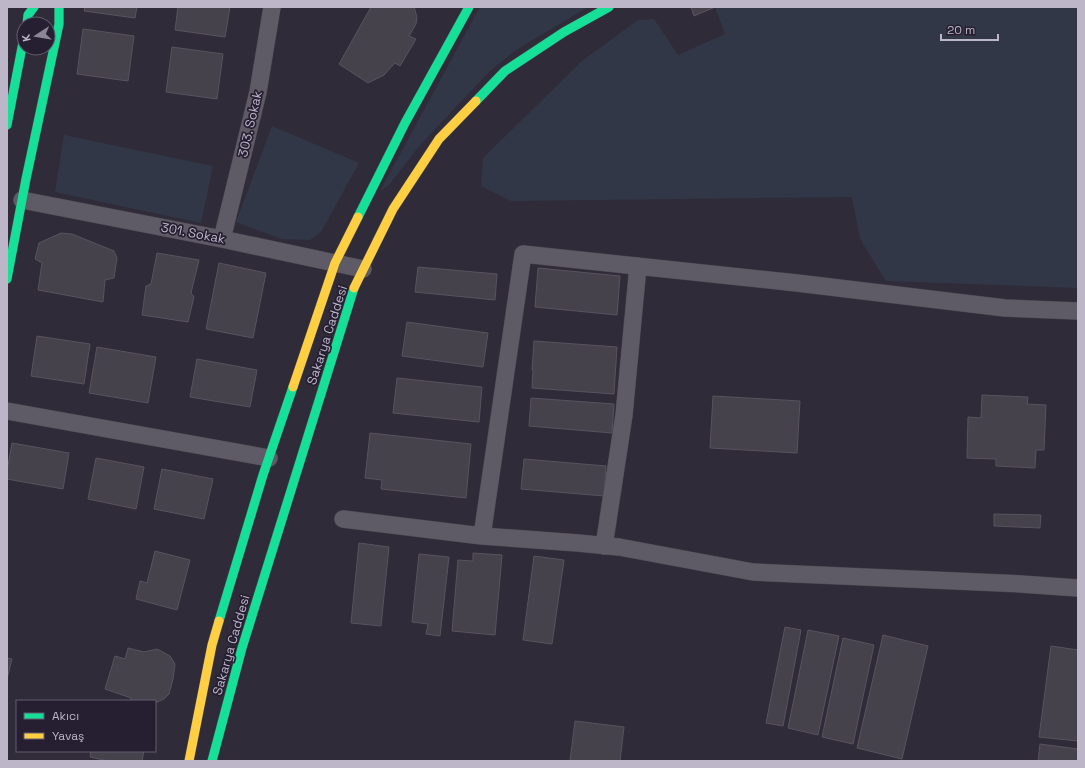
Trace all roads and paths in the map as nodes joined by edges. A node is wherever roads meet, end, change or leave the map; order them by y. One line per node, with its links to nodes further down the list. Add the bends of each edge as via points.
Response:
1 (34, 7): 6 (main road)
2 (59, 7): 9 (main road, via 59,24)
3 (272, 7): 10 (street, 303. Sokak, via 258,92)
4 (469, 7): 11 (main road, Sakarya Caddesi, via 405,123)
5 (608, 7): 13 (main road, Sakarya Caddesi, via 505,71 439,139 393,209)
6 (28, 16)
7 (20, 56): 8 (main road)
8 (7, 125)
9 (22, 200): 10 (street, 301. Sokak); 14 (main road)
10 (222, 239): 11 (street, 301. Sokak)
11 (336, 263): 13 (street, 301. Sokak); 17 (main road, Sakarya Caddesi)
12 (638, 266): 15 (street, via 1005,308); 19 (street, via 523,254); 20 (street, via 624,415)
13 (363, 270): 23 (main road, Sakarya Caddesi, via 353,291 247,634)
14 (7, 279)
15 (1078, 310)
16 (7, 411): 17 (street)
17 (269, 458): 22 (main road, Sakarya Caddesi, via 212,644)
18 (343, 519): 19 (street)
19 (482, 536): 20 (street)
20 (604, 546): 21 (street, via 753,572)
21 (1078, 588)
22 (189, 761)
23 (212, 761)

